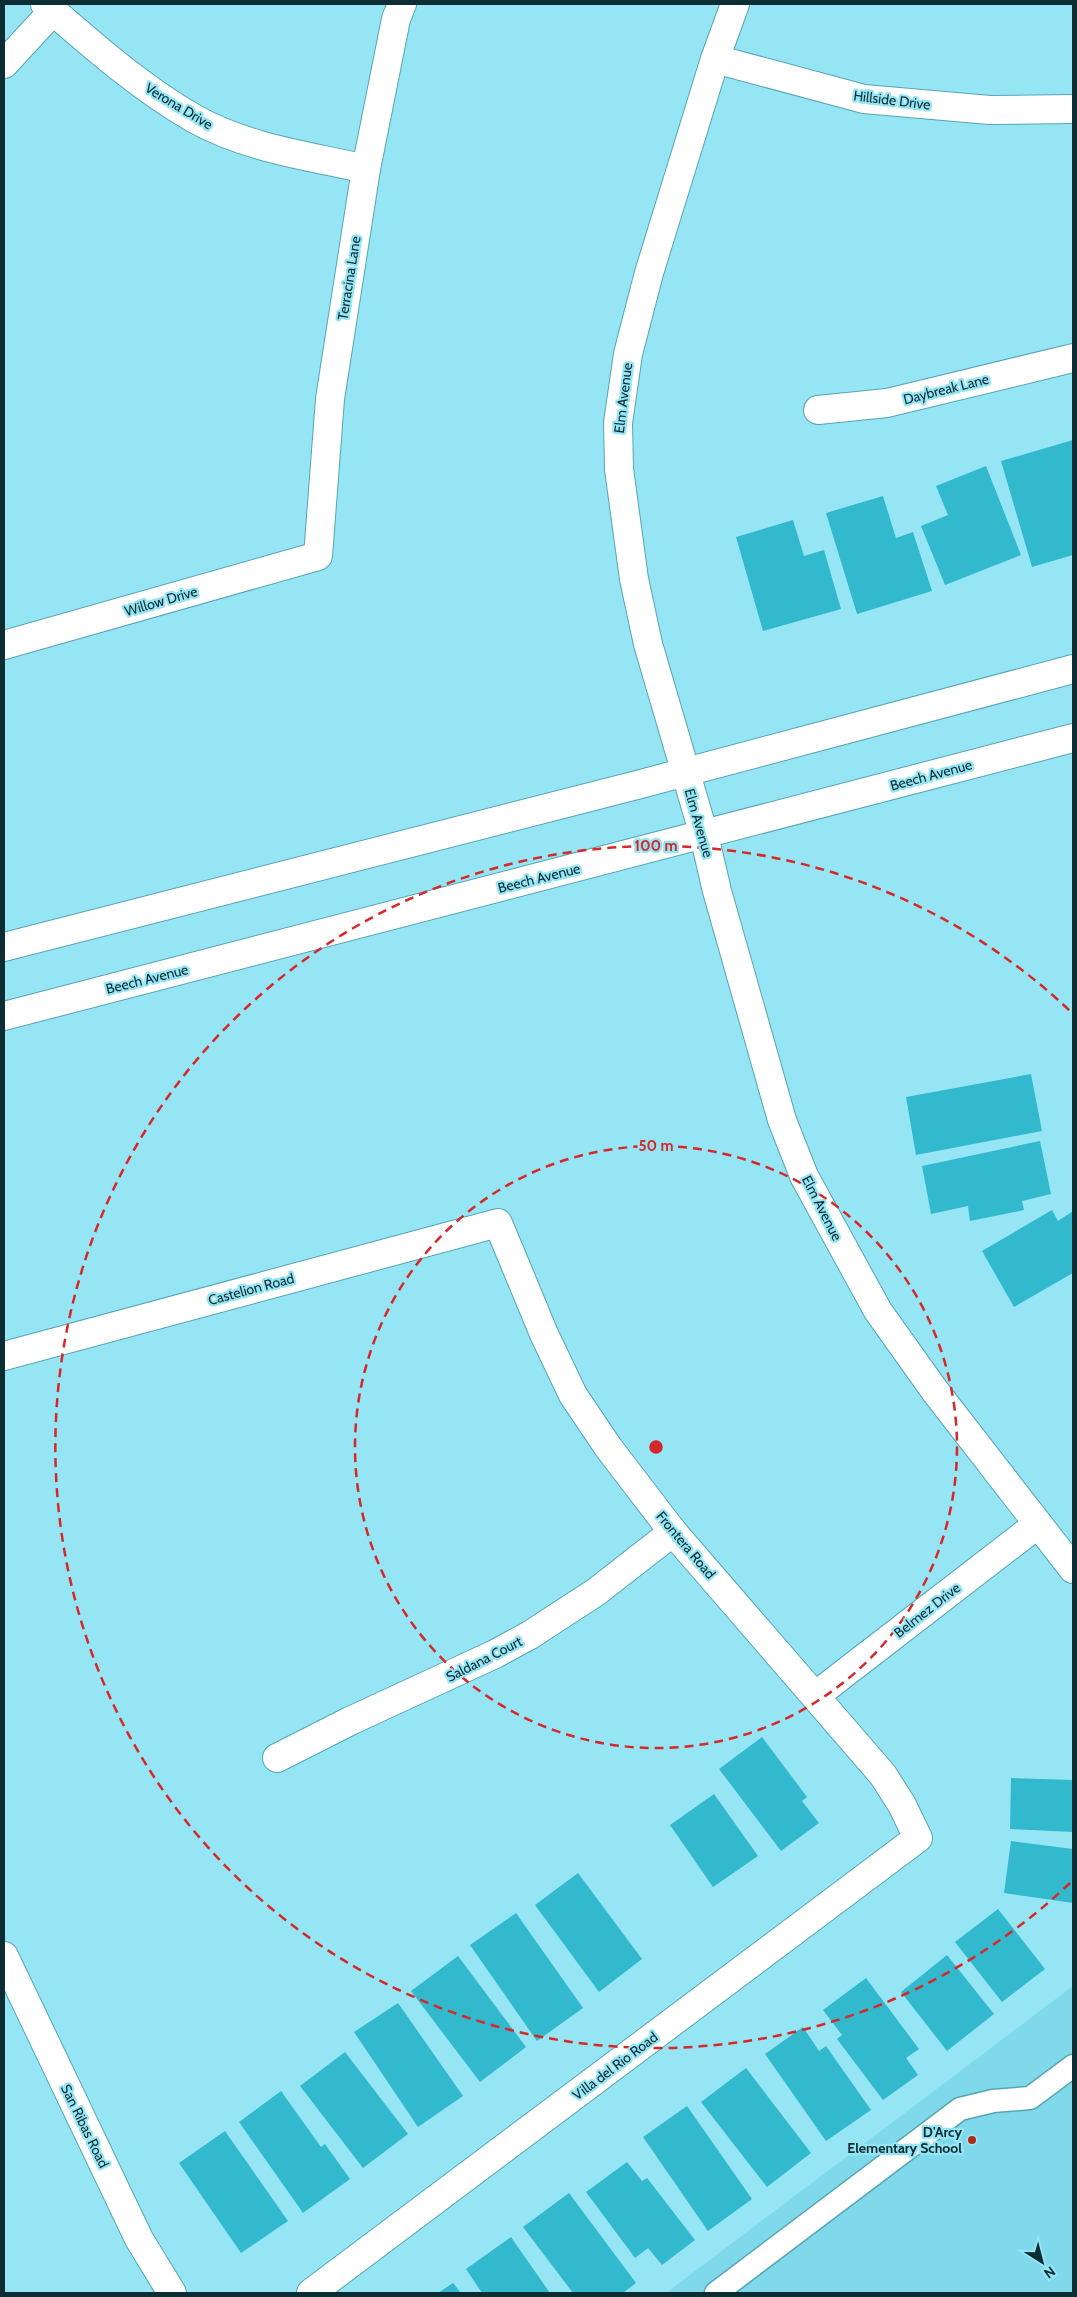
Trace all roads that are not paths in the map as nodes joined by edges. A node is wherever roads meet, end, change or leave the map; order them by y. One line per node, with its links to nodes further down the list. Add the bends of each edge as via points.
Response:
1 (402, 4): 7 (street, Terracina Lane, via 396,19)
2 (735, 4): 4 (street, Elm Avenue)
3 (49, 7): 5 (street); 7 (street, Verona Drive, via 144,86 196,120 286,152)
4 (715, 59): 6 (street, Hillside Drive, via 864,100 990,110); 14 (street, Elm Avenue, via 649,274 628,354 618,423 619,469 634,579 648,644)
5 (4, 64)
6 (1073, 109)
7 (366, 169): 10 (street, Terracina Lane, via 330,399)
8 (1073, 358): 9 (street, Daybreak Lane, via 888,404)
9 (818, 410)
10 (318, 556): 11 (street, Willow Drive)
11 (4, 645)
12 (1073, 669): 14 (street)
13 (1073, 738): 15 (street, Beech Avenue)
14 (684, 772): 15 (street, Elm Avenue); 16 (street)
15 (704, 835): 17 (street, Beech Avenue); 20 (street, Elm Avenue, via 782,1120 804,1176 878,1311)
16 (4, 947)
17 (4, 1016)
18 (498, 1223): 19 (street, Castelion Road); 21 (street, Frontera Road, via 573,1395)
19 (4, 1356)
20 (1038, 1524): 22 (street, Elm Avenue); 23 (street, Belmez Drive)
21 (673, 1532): 23 (street, Frontera Road); 24 (street, Saldana Court, via 596,1592 530,1635)
22 (1073, 1569)
23 (815, 1696): 25 (street, Frontera Road, via 883,1775)
24 (277, 1758)
25 (918, 1838): 29 (street, Villa del Rio Road)
26 (4, 1956): 28 (street, San Ribas Road, via 139,2239)
27 (1073, 2066): 30 (lane, via 1030,2098 960,2108)
28 (172, 2293)
29 (312, 2293)
30 (716, 2293)

